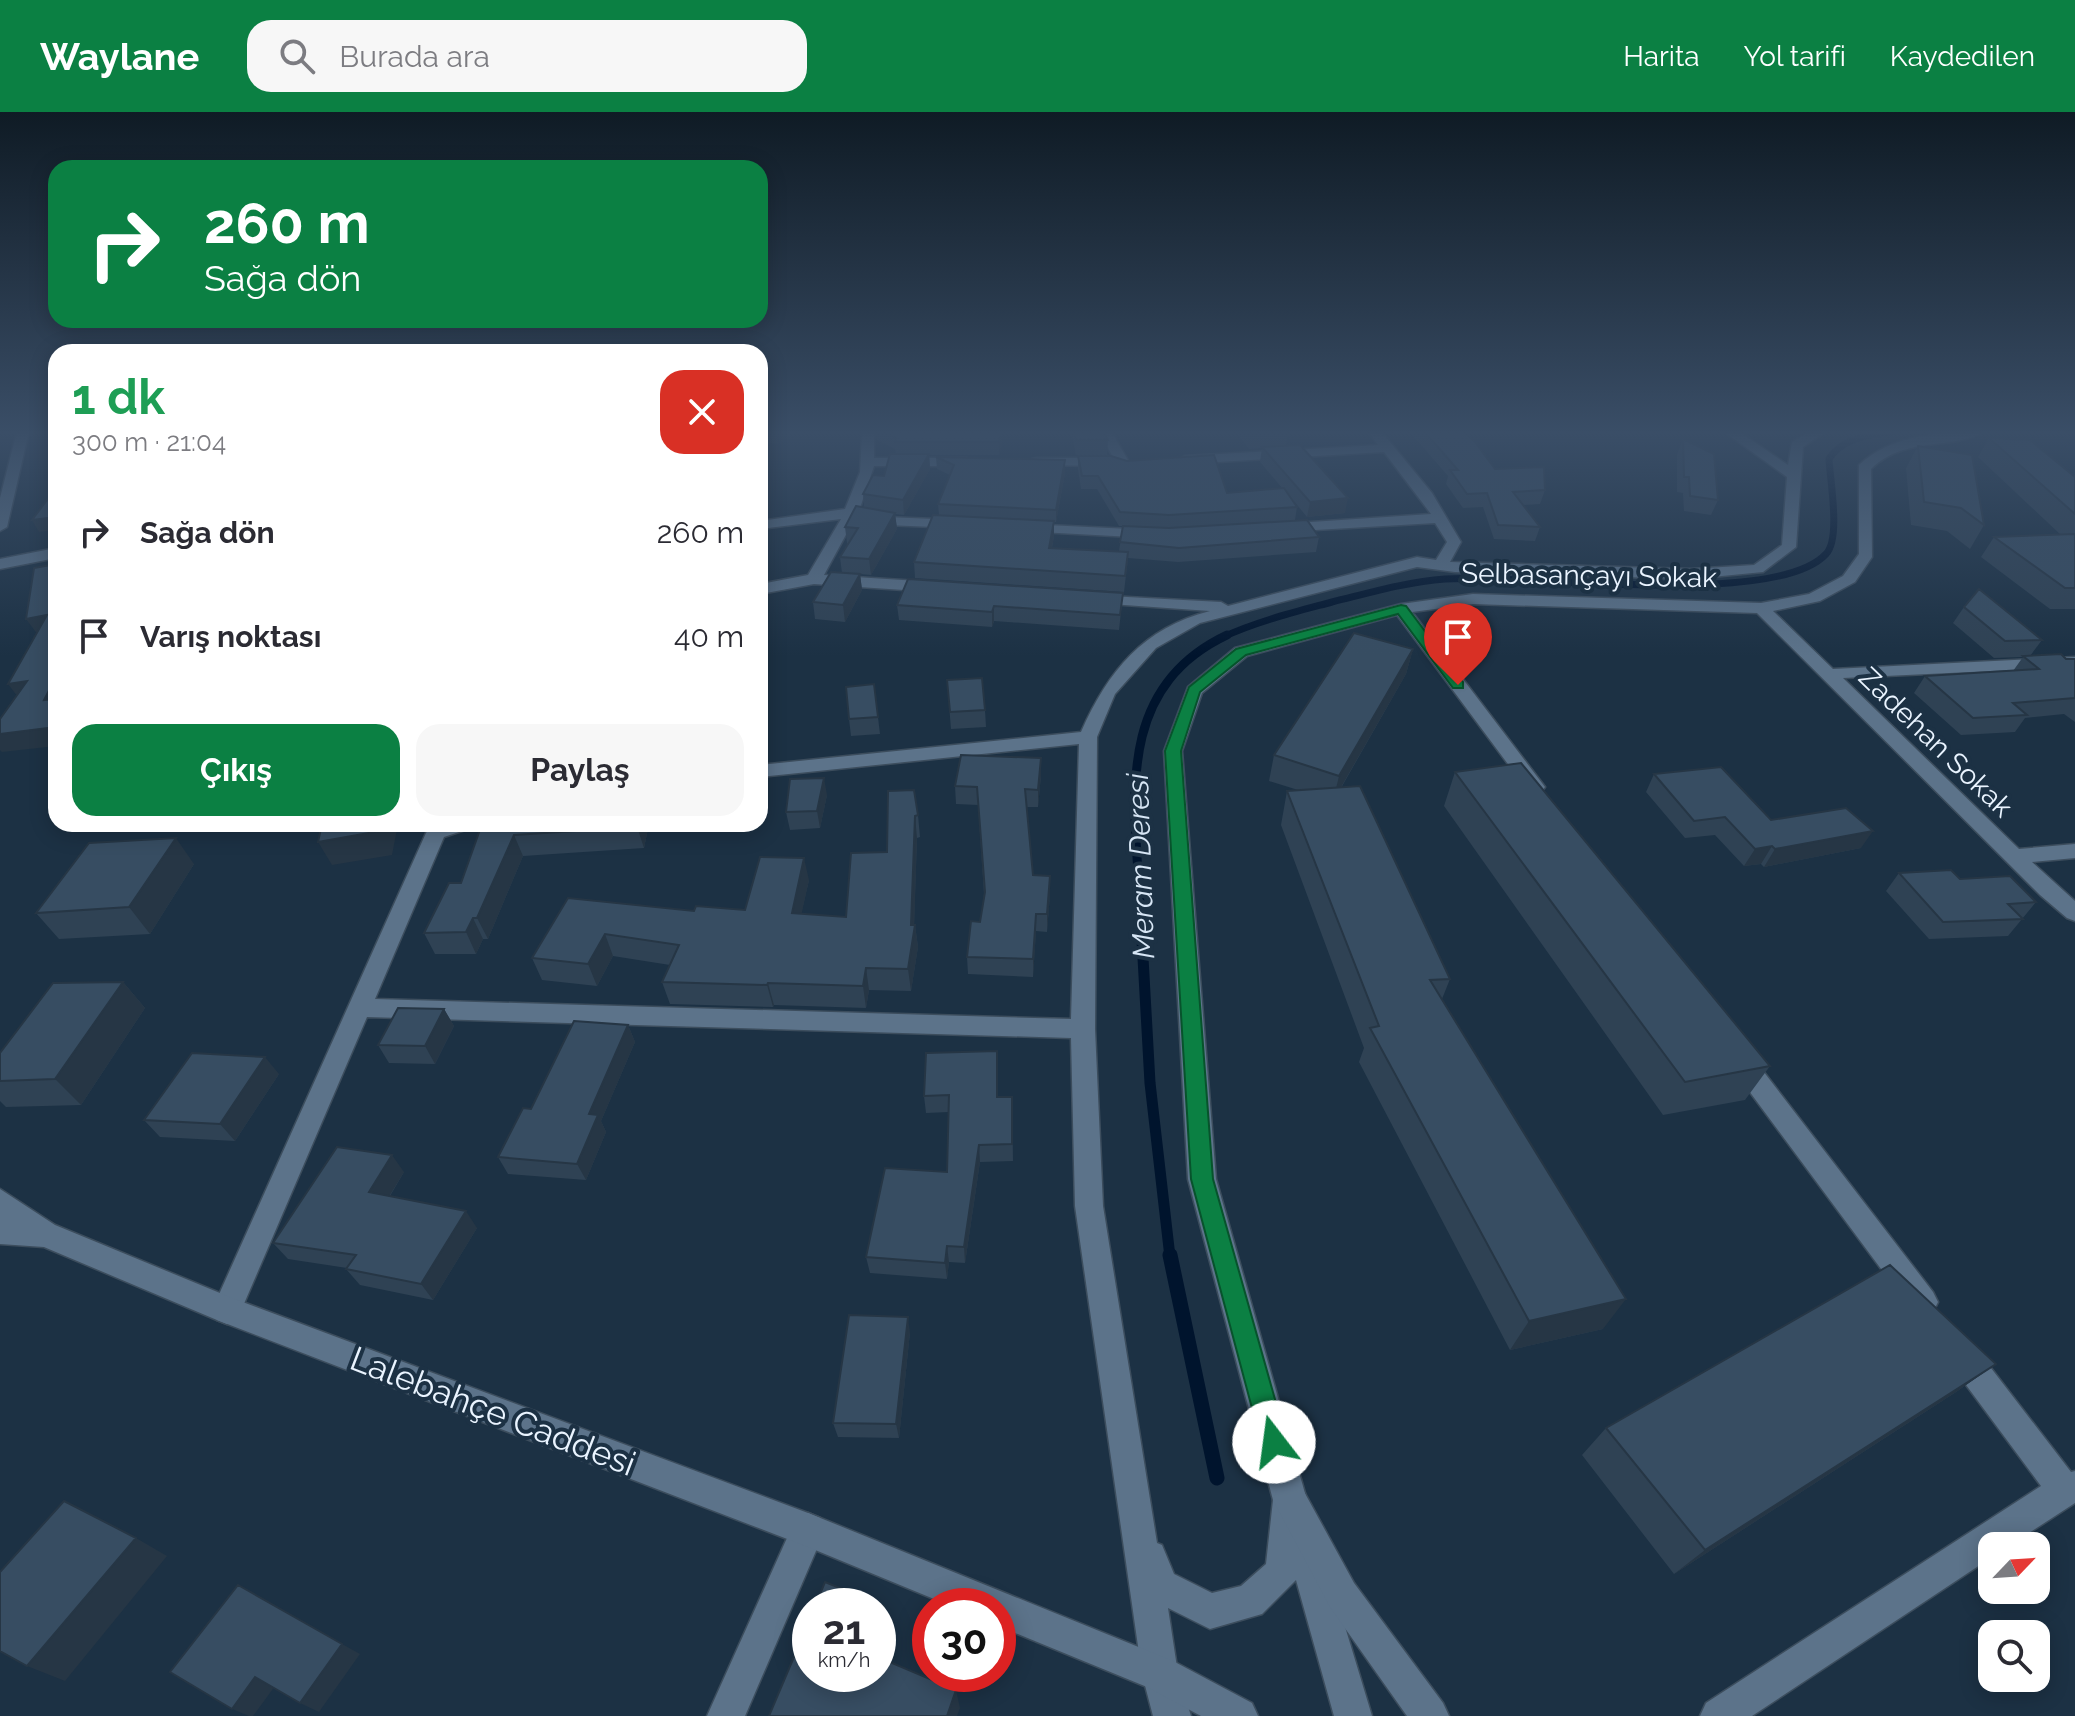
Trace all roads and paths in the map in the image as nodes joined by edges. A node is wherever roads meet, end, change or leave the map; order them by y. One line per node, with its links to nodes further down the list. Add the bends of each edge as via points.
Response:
1 (854, 506): 6 (street)
2 (1433, 506): 7 (street)
3 (1794, 506): 16 (street, via 1789,547 1758,569 1691,574)
4 (1865, 506): 22 (street, Selbasançayı Sokak, via 1867,554 1849,579 1814,598)
5 (2, 507): 10 (street)
6 (851, 513): 8 (street); 9 (street, via 886,521); 17 (street)
7 (1440, 518): 12 (street); 16 (street, via 1454,542)
8 (768, 524)
9 (976, 525)
10 (0, 527)
11 (1006, 527): 13 (street)
12 (1264, 529)
13 (1168, 535)
14 (48, 555): 15 (street)
15 (0, 564)
16 (1440, 565): 21 (street, via 1417,562)
17 (814, 579): 18 (street); 19 (street)
18 (768, 588)
19 (956, 588)
20 (1083, 597): 21 (street)
21 (1241, 608): 26 (street, via 1194,620 1150,644 1107,693)
22 (1761, 608): 23 (street, Selbasançayı Sokak, via 1473,599); 25 (street, Zadehan Sokak)
23 (1401, 609): 28 (street); 41 (street, Selbasançayı Sokak, via 1241,652 1194,691 1173,751 1202,1179)
24 (2075, 662): 25 (street)
25 (1827, 674): 31 (street, Zadehan Sokak)
26 (1088, 737): 27 (street); 34 (street)
27 (768, 770)
28 (1546, 801)
29 (434, 832): 33 (street)
30 (2075, 851): 31 (street)
31 (2014, 857): 32 (street, Zadehan Sokak)
32 (2075, 913)
33 (359, 1008): 34 (street); 39 (street)
34 (1083, 1029): 42 (street, via 1089,1206)
35 (1728, 1043): 40 (street, via 1944,1331)
36 (0, 1201): 38 (street, Lalebahçe Caddesi)
37 (0, 1231): 38 (street)
38 (45, 1234): 39 (street, Lalebahçe Caddesi)
39 (227, 1310): 43 (street, Lalebahçe Caddesi)
40 (2070, 1488): 52 (street)
41 (1290, 1500): 42 (street, via 1282,1573 1250,1602 1210,1611 1162,1586); 50 (street, Selbasançayı Sokak); 51 (street, via 1342,1595)
42 (1135, 1520): 46 (street)
43 (808, 1530): 44 (street, Lalebahçe Caddesi); 47 (street)
44 (950, 1588)
45 (1016, 1615): 46 (street, Lalebahçe Caddesi)
46 (1160, 1674): 48 (street); 49 (street, Lalebahçe Caddesi)
47 (726, 1716)
48 (1172, 1716)
49 (1239, 1716)
50 (1353, 1716)
51 (1430, 1716)
52 (1719, 1716)

